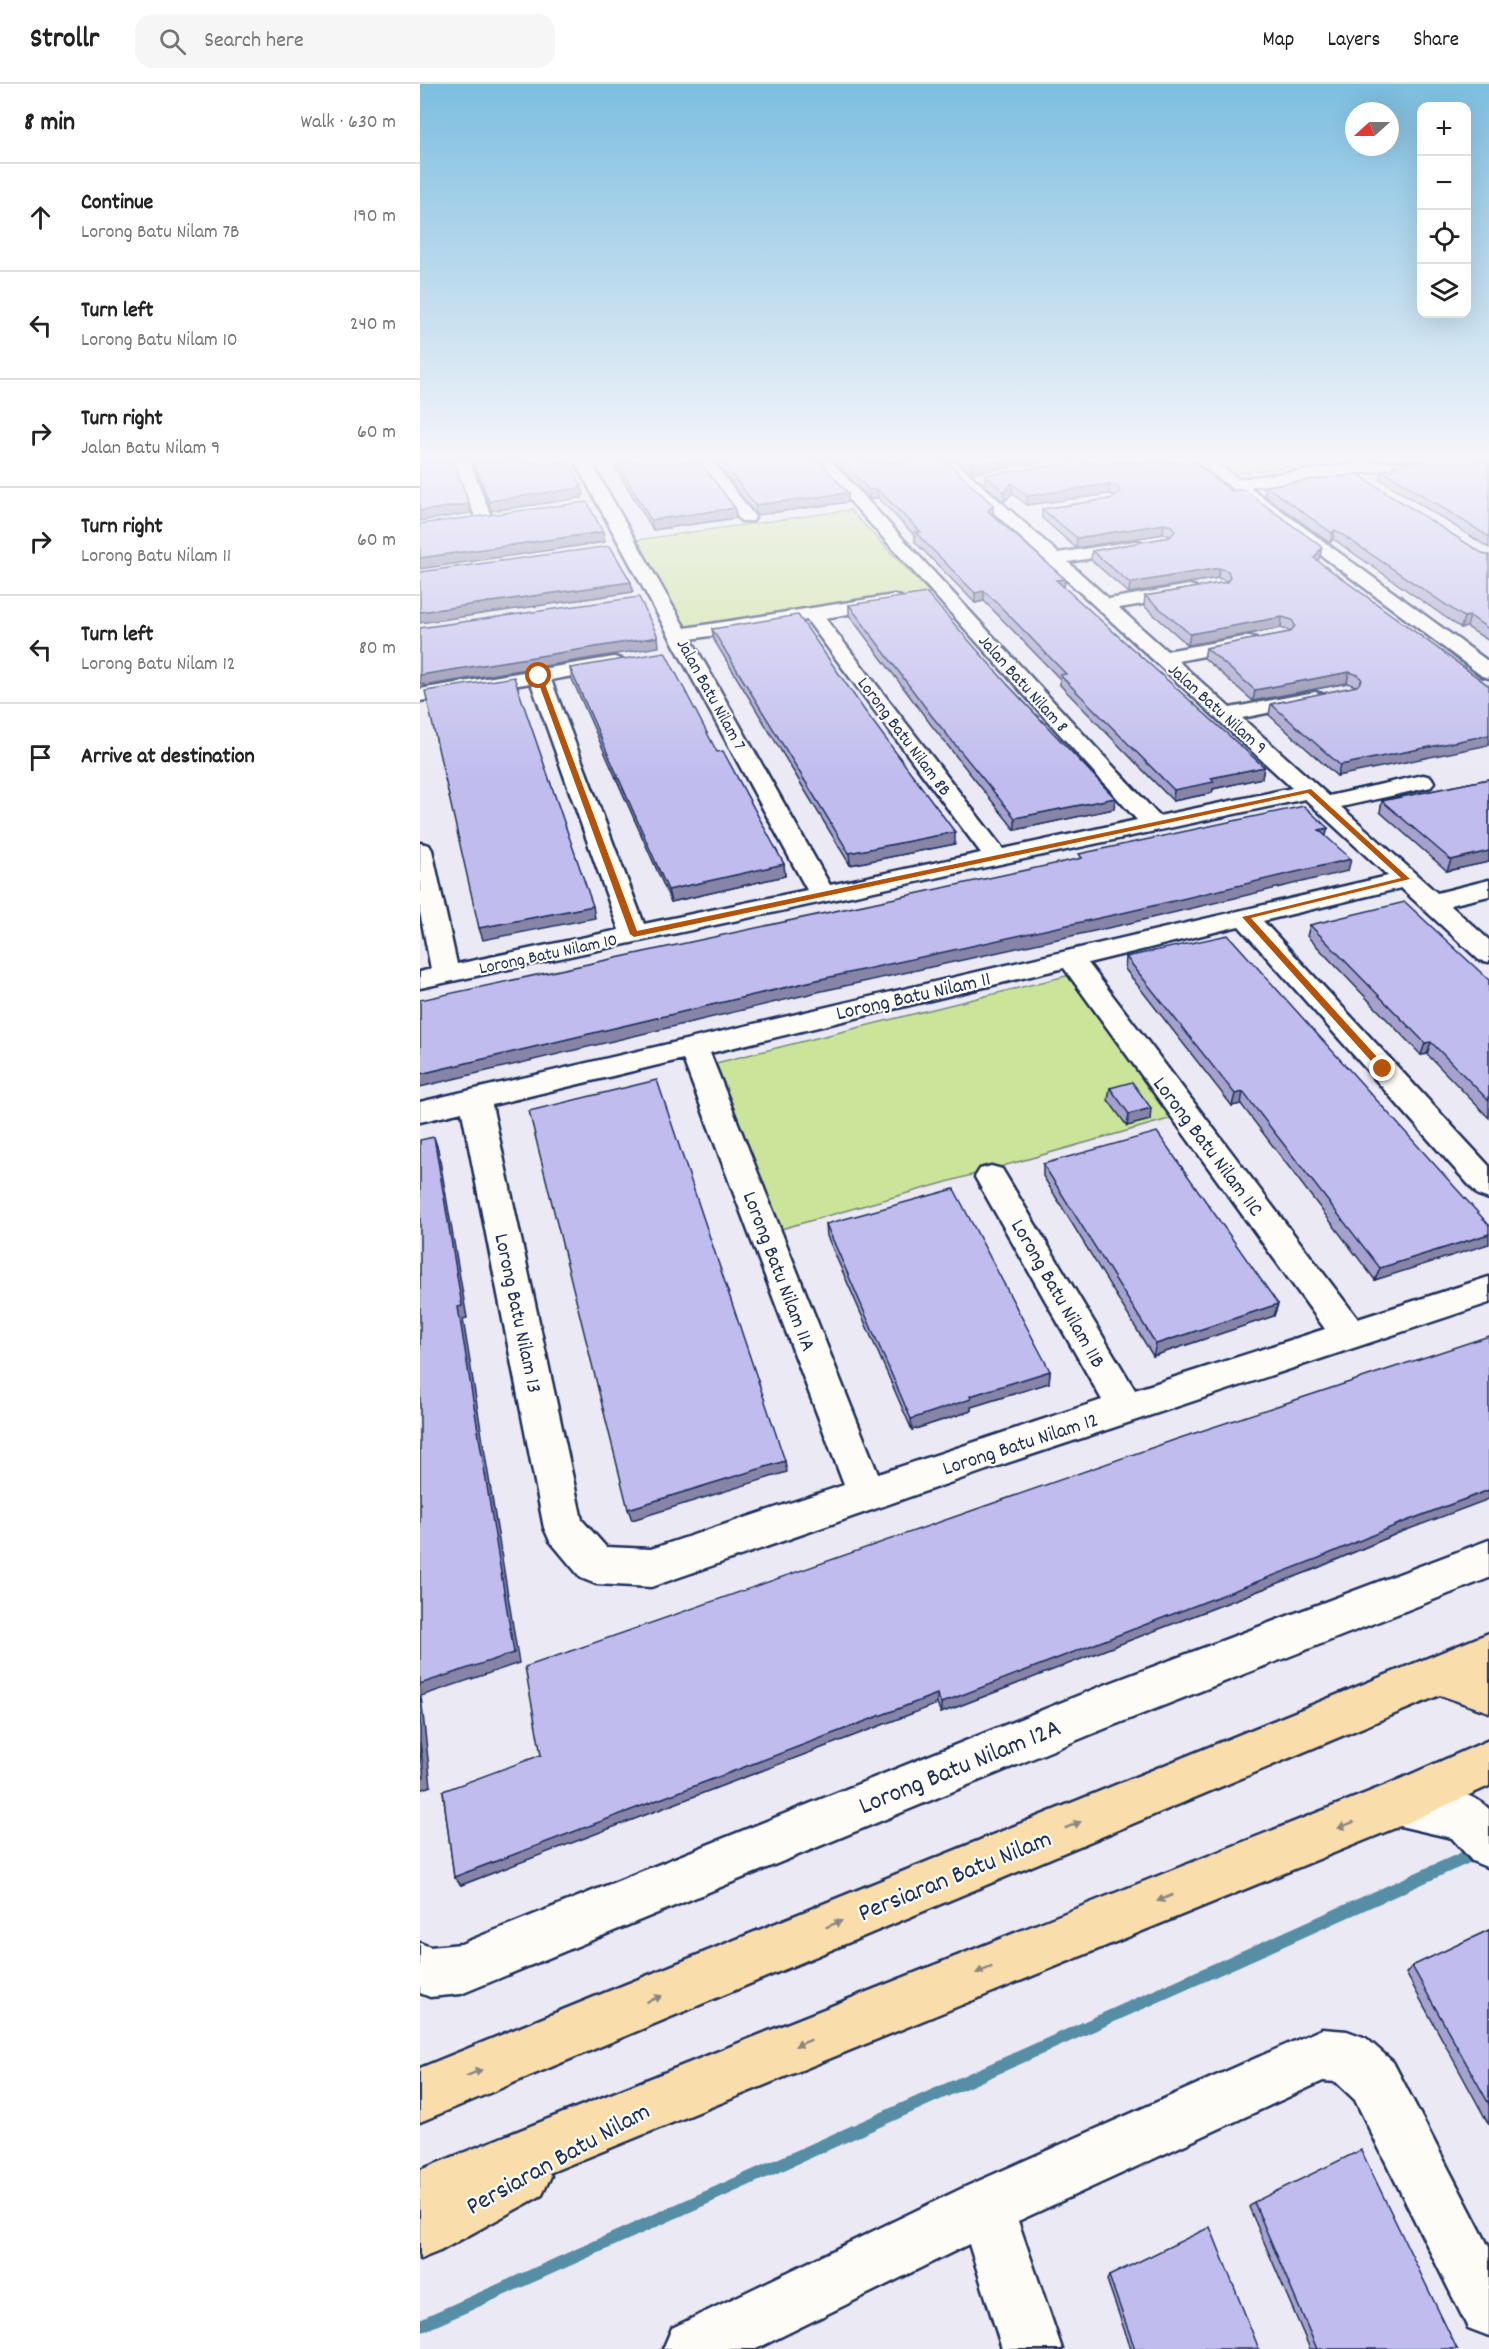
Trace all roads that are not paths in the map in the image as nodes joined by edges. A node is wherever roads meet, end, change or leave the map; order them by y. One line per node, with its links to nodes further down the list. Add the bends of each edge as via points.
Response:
1 (642, 568): 7 (street, Jalan Batu Nilam 7)
2 (919, 568): 6 (street, Jalan Batu Nilam 8)
3 (1063, 568): 9 (street, Jalan Batu Nilam 9)
4 (1348, 568): 16 (street)
5 (1207, 588): 9 (street)
6 (942, 593): 10 (street); 23 (street, Jalan Batu Nilam 8)
7 (658, 596): 8 (street); 12 (street, Jalan Batu Nilam 7)
8 (634, 600)
9 (1105, 605): 14 (street, Jalan Batu Nilam 9)
10 (812, 614): 12 (street); 25 (street, Lorong Batu Nilam 8B)
11 (1270, 638): 14 (street)
12 (684, 643): 13 (street); 28 (street, Jalan Batu Nilam 7)
13 (665, 655)
14 (1162, 658): 20 (street, Jalan Batu Nilam 9)
15 (631, 660): 17 (street)
16 (1489, 672)
17 (539, 676): 19 (street); 31 (street)
18 (1336, 694): 20 (street)
19 (420, 695)
20 (1226, 715): 22 (street, Jalan Batu Nilam 9)
21 (1423, 782): 22 (street, Lorong Batu Nilam 10)
22 (1316, 797): 23 (street, Lorong Batu Nilam 10); 26 (street, Jalan Batu Nilam 9)
23 (1153, 824): 25 (street, Lorong Batu Nilam 10)
24 (420, 850): 34 (street)
25 (997, 857): 28 (street, Lorong Batu Nilam 10)
26 (1406, 879): 29 (street, Jalan Batu Nilam 9); 30 (street, Lorong Batu Nilam 11)
27 (1489, 888): 29 (street)
28 (822, 894): 31 (street, Lorong Batu Nilam 10)
29 (1432, 902): 32 (street, Jalan Batu Nilam 9)
30 (1245, 917): 33 (street, Lorong Batu Nilam 11); 40 (street)
31 (634, 934): 34 (street, Lorong Batu Nilam 10)
32 (1489, 954)
33 (1070, 958): 36 (street, Lorong Batu Nilam 11); 42 (street, Lorong Batu Nilam 11C)
34 (446, 974): 35 (street, Lorong Batu Nilam 10)
35 (420, 980)
36 (693, 1047): 37 (street, Lorong Batu Nilam 11); 44 (street, Lorong Batu Nilam 11A)
37 (475, 1099): 38 (street, Lorong Batu Nilam 11); 45 (street, Lorong Batu Nilam 13)
38 (420, 1112)
39 (991, 1177): 43 (street, Lorong Batu Nilam 11B)
40 (1489, 1187)
41 (1489, 1290): 42 (street, Lorong Batu Nilam 12)
42 (1349, 1334): 43 (street, Lorong Batu Nilam 12)
43 (1126, 1408): 44 (street, Lorong Batu Nilam 12)
44 (867, 1495): 45 (street, Lorong Batu Nilam 12, via 651,1568 596,1565)
45 (564, 1528)
46 (1489, 1559): 53 (street, Lorong Batu Nilam 12A, via 928,1776 460,1969)
47 (1489, 1654): 48 (main road, Persiaran Batu Nilam)
48 (1438, 1674): 49 (main road); 54 (main road, Persiaran Batu Nilam, one-way to 48)
49 (1489, 1691)
50 (1489, 1763): 51 (main road, Persiaran Batu Nilam)
51 (1401, 1803): 52 (street); 55 (main road, Persiaran Batu Nilam, one-way to 55)
52 (1477, 1831)
53 (425, 1970)
54 (421, 2095)
55 (662, 2100): 56 (main road, Persiaran Batu Nilam); 58 (main road, Persiaran Batu Nilam)
56 (420, 2198)
57 (985, 2206): 59 (street, via 1322,2055 1347,2057 1374,2082); 60 (street); 61 (street)
58 (420, 2231)
59 (1489, 2307)
60 (693, 2349)
61 (1032, 2349)

